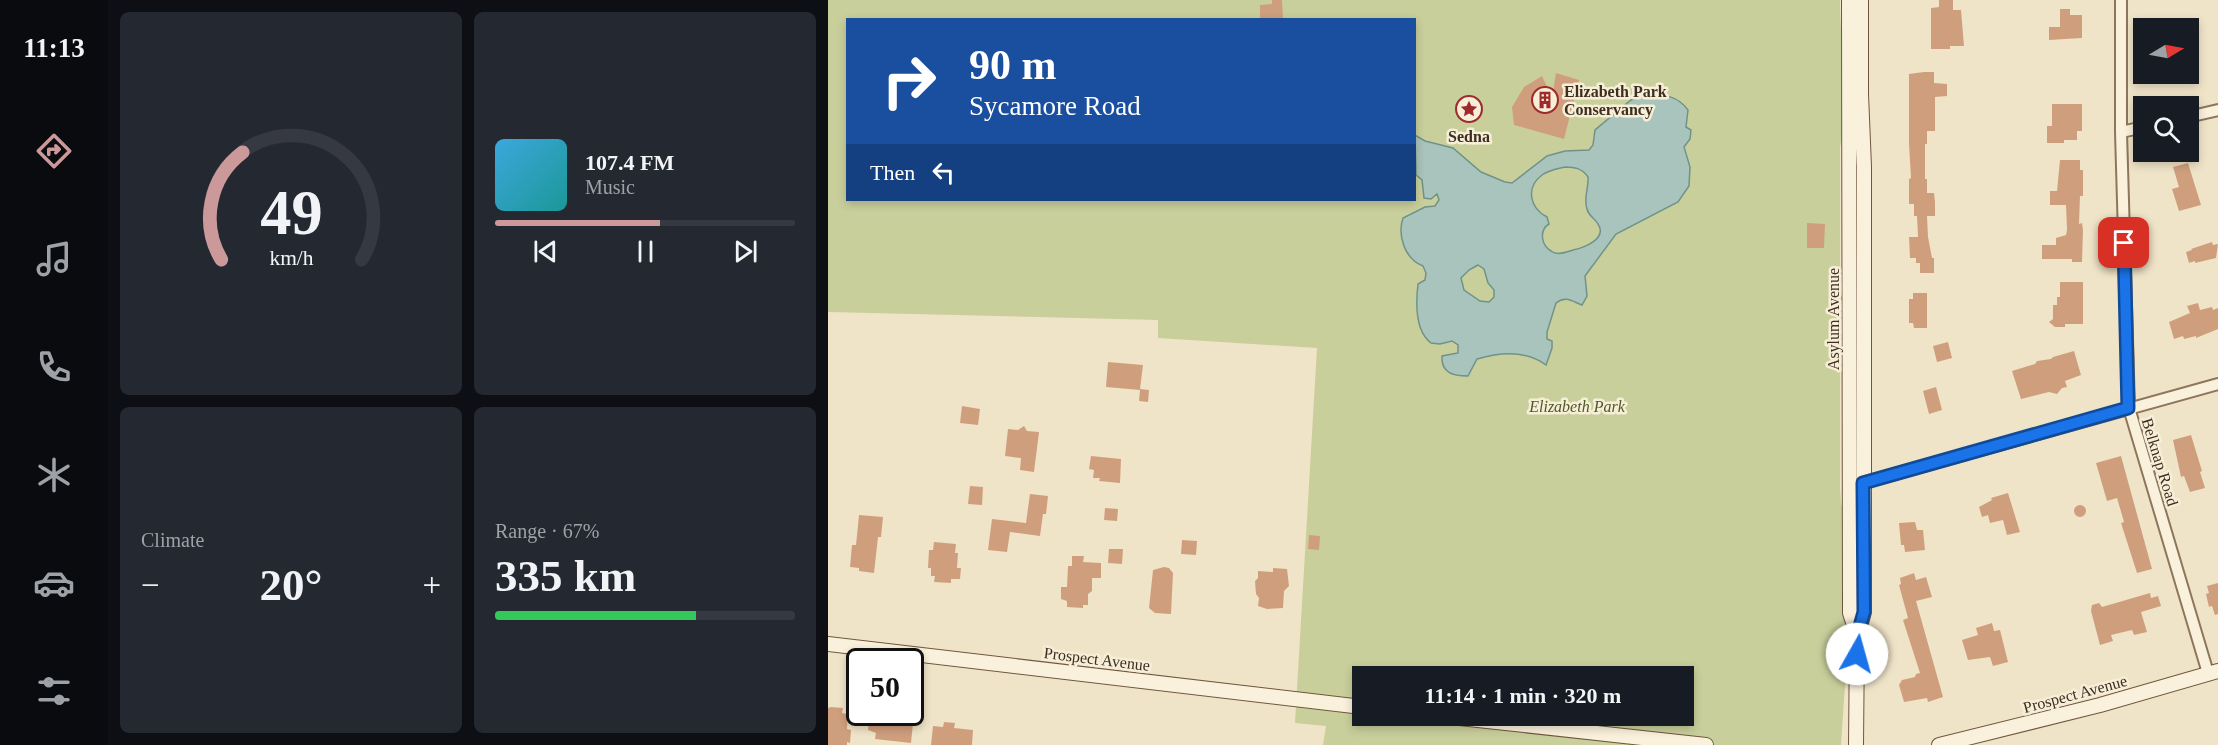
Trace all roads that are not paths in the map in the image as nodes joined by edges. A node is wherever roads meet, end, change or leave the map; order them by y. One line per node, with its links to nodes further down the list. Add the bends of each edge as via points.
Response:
1 (1849, 0): 10 (main road, Asylum Avenue)
2 (1861, 0): 10 (main road, Asylum Avenue, via 1864,178)
3 (2121, 0): 7 (street, Belknap Road)
4 (2218, 110): 5 (street)
5 (2199, 114)
6 (2133, 129): 7 (street)
7 (2121, 132): 9 (street, Belknap Road)
8 (2218, 384): 9 (street)
9 (2128, 408): 10 (street); 12 (street, Belknap Road)
10 (1857, 485): 16 (main road, Asylum Avenue, via 1864,612 1857,637)
11 (828, 644): 13 (main road, Prospect Avenue)
12 (2213, 672): 17 (main road, Prospect Avenue)
13 (1352, 706)
14 (1532, 726): 15 (main road)
15 (1706, 745)
16 (1856, 745)
17 (1939, 745)

